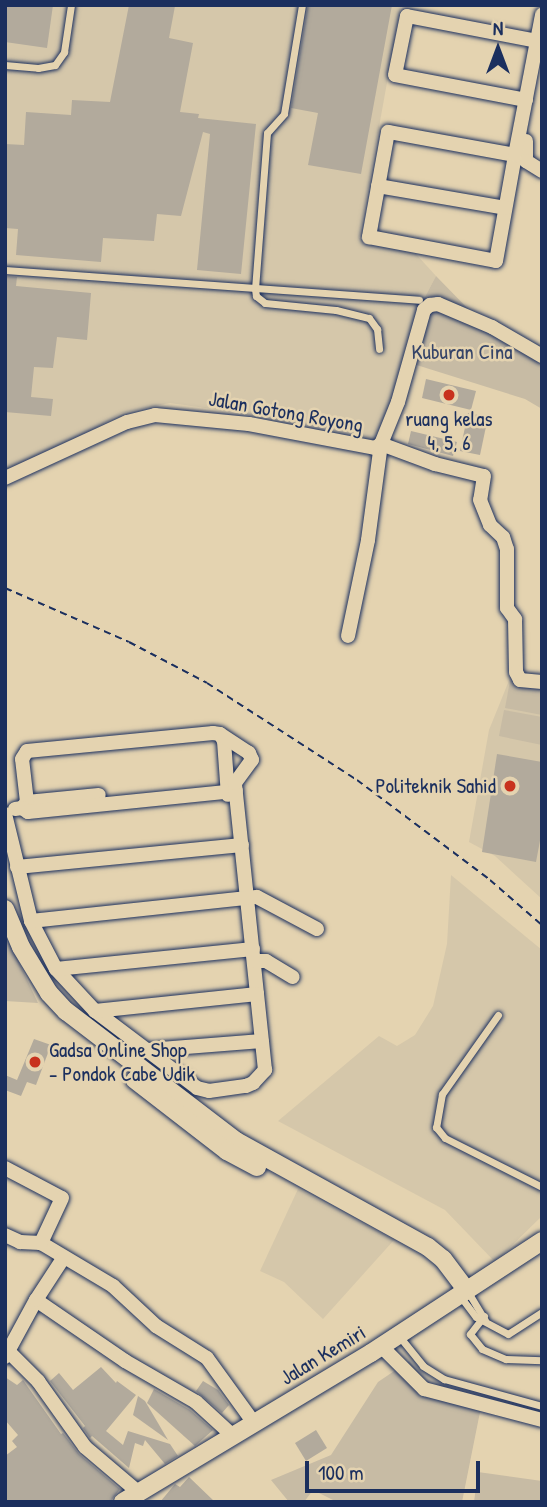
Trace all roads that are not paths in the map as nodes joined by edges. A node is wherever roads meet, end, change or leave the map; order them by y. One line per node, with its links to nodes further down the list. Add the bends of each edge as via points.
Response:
1 (71, 5): 5 (lane, via 64,52 55,65)
2 (302, 5): 12 (lane, via 284,114 267,133)
3 (542, 15): 4 (street)
4 (539, 47): 6 (street); 6 (street, via 407,16 395,75); 8 (street, via 523,156)
5 (5, 65)
6 (526, 100): 7 (street)
7 (516, 155): 9 (street, via 388,132); 10 (street)
8 (542, 171)
9 (378, 186): 10 (street); 10 (street, via 369,237 496,261)
10 (505, 208)
11 (5, 270): 12 (lane)
12 (255, 289): 13 (lane); 14 (lane, via 264,303 369,318 377,329)
13 (419, 300)
14 (379, 349)
15 (542, 356): 16 (street, Jalan Gotong Royong, via 492,327 438,304 430,305 424,310)
16 (381, 444): 17 (street, Jalan Gotong Royong, via 370,449 249,424 156,415 127,422); 18 (street, via 369,540); 19 (street, via 484,476 480,500 507,549 507,608 515,618 516,672 520,680)
17 (5, 478)
18 (348, 636)
19 (542, 682)
20 (220, 734): 21 (street); 21 (street, via 251,760); 22 (street, via 27,751 22,759)
21 (231, 788): 22 (street, via 29,812); 24 (street)
22 (24, 805): 23 (street)
23 (5, 812): 25 (street)
24 (238, 845): 25 (street); 26 (street)
25 (17, 867): 28 (street)
26 (243, 898): 28 (street); 30 (street, via 262,899); 31 (street)
27 (5, 909): 45 (street, via 21,947 49,993 66,1011 236,1141 428,1247 443,1259)
28 (31, 921): 32 (street)
29 (5, 928): 45 (street, via 38,996 54,1015 227,1151 425,1255)
30 (317, 929)
31 (250, 953): 32 (street); 33 (street); 34 (street)
32 (56, 969): 35 (street)
33 (293, 977)
34 (253, 995): 35 (street); 37 (street)
35 (95, 1011): 38 (street)
36 (498, 1015): 40 (lane, via 442,1094 436,1128 446,1138)
37 (258, 1041): 38 (street); 38 (street, via 257,1078 246,1086 209,1091 197,1088)
38 (148, 1050)
39 (5, 1168): 43 (street, via 62,1198)
40 (542, 1186)
41 (5, 1234): 43 (street, via 20,1242)
42 (542, 1241): 45 (street, Jalan Kemiri)
43 (41, 1243): 44 (street)
44 (64, 1257): 46 (street); 55 (street, via 113,1286 156,1326 207,1358)
45 (462, 1292): 48 (lane); 49 (street, Jalan Kemiri)
46 (36, 1300): 51 (street); 56 (street, via 125,1361 196,1402)
47 (542, 1312): 48 (lane, via 508,1334)
48 (482, 1319): 52 (lane, via 471,1334 482,1349 506,1359)
49 (399, 1335): 50 (street, Jalan Kemiri); 53 (lane, via 423,1367 443,1380)
50 (381, 1346): 54 (street, via 424,1389); 55 (street, Jalan Kemiri)
51 (7, 1355): 57 (street, via 38,1381 85,1447)
52 (542, 1360)
53 (542, 1406)
54 (542, 1420)
55 (254, 1423): 56 (street, Jalan Kemiri)
56 (232, 1435): 57 (street, Jalan Kemiri)
57 (131, 1497)

